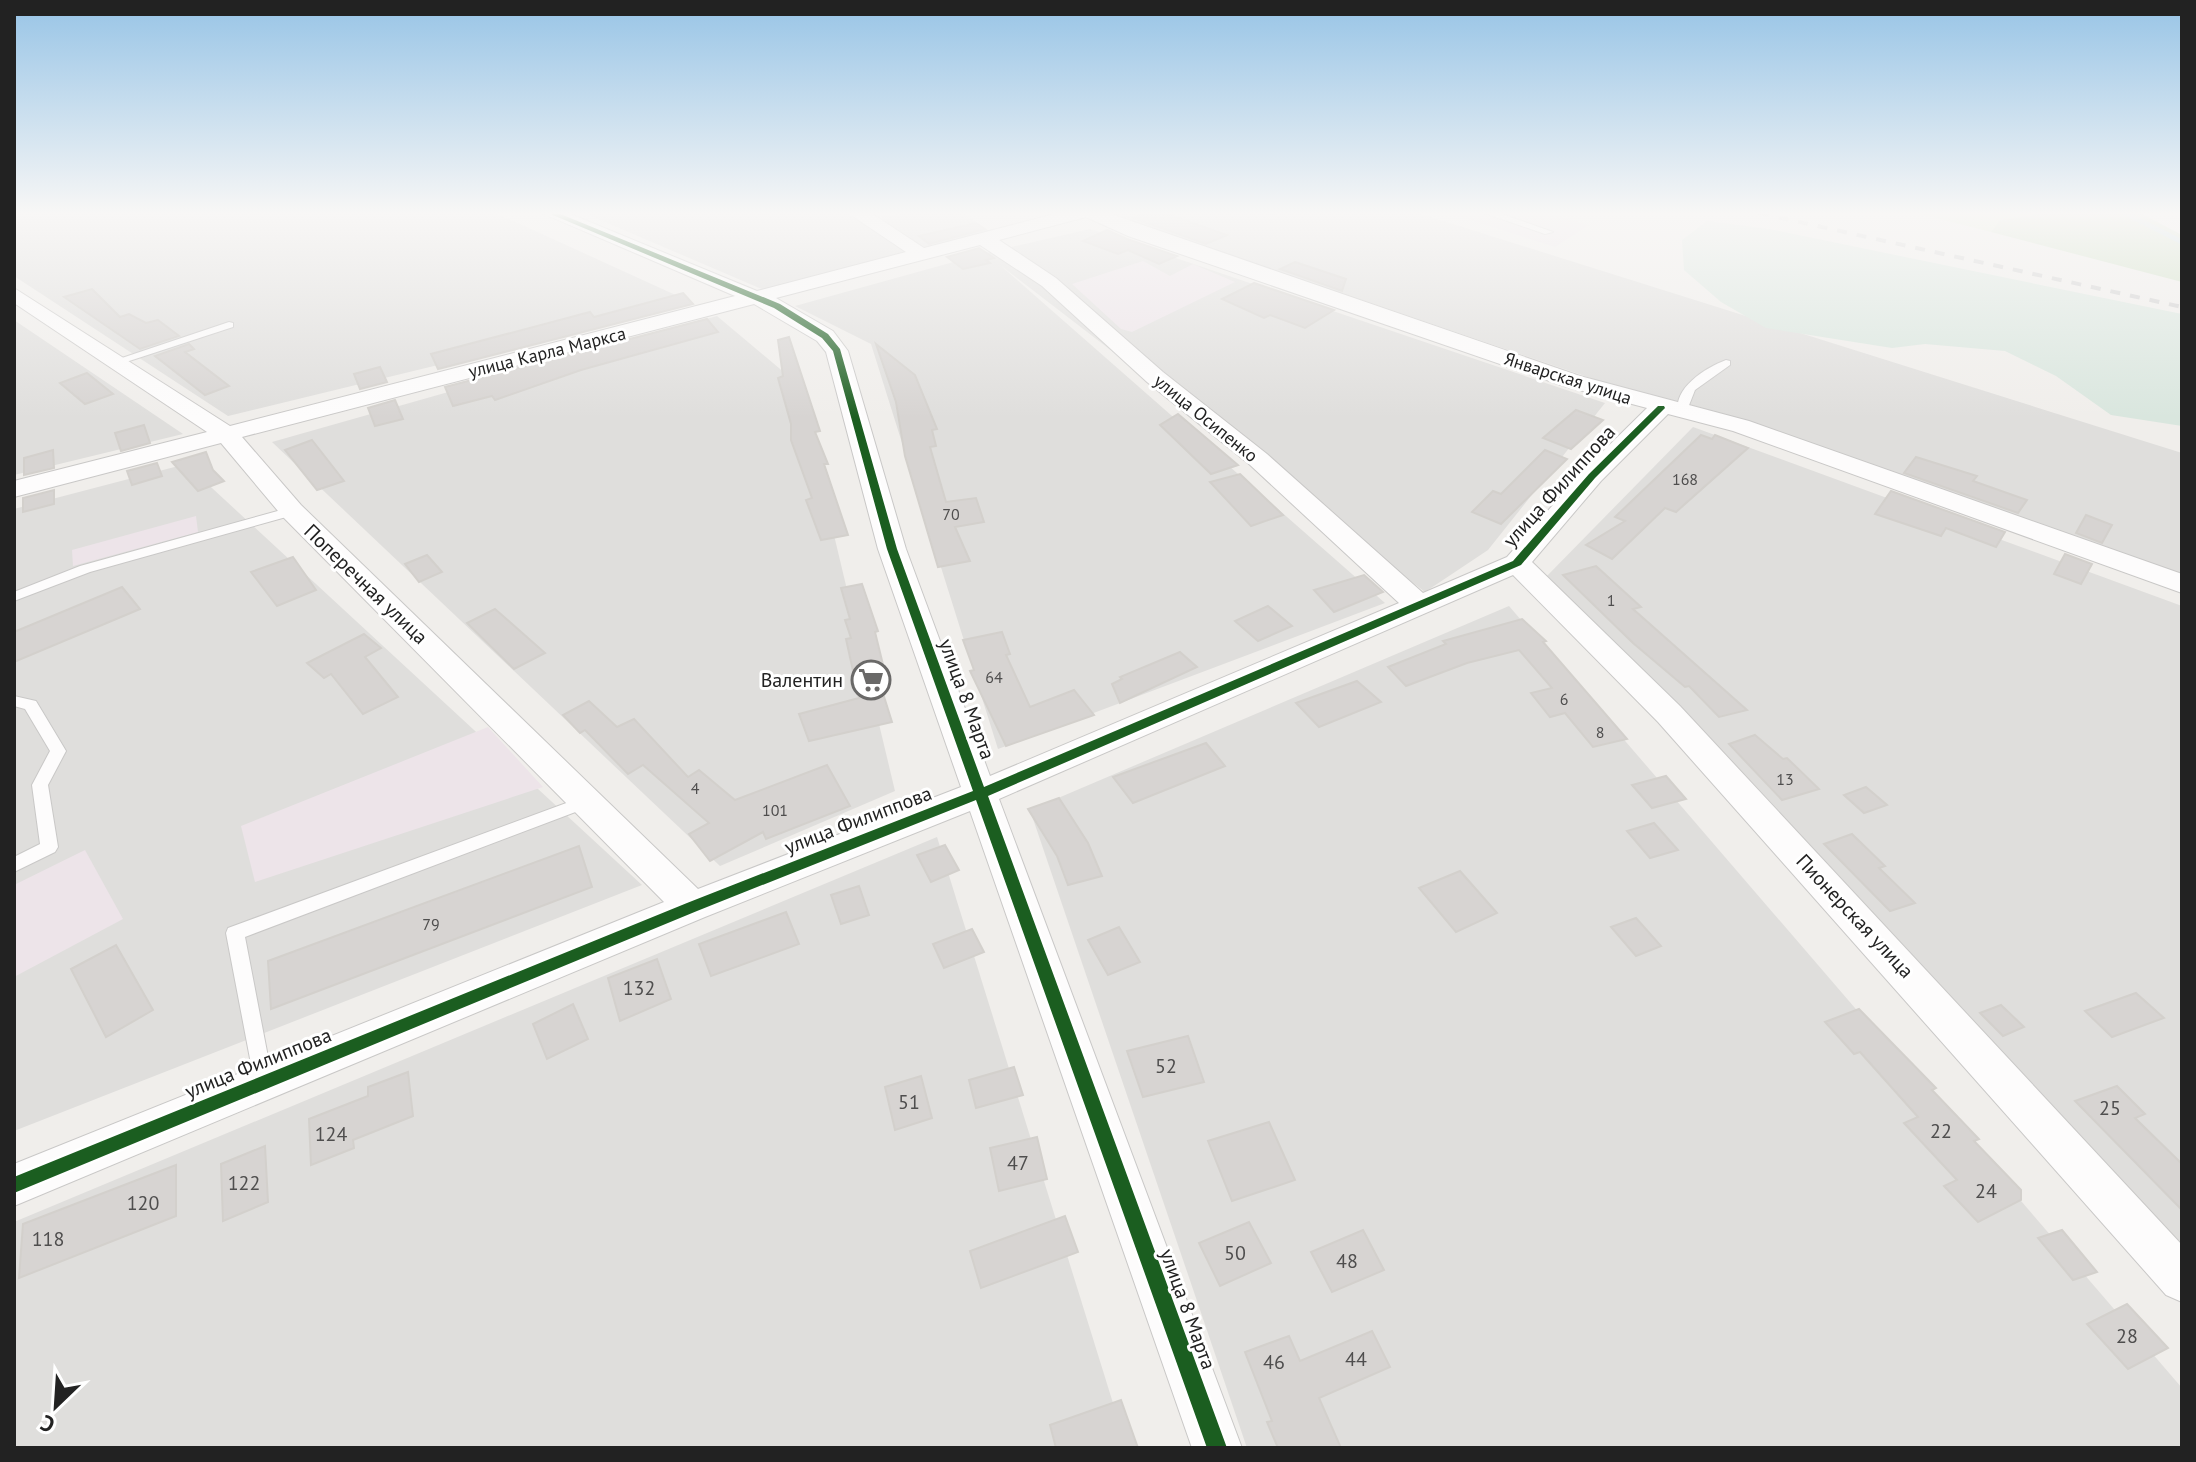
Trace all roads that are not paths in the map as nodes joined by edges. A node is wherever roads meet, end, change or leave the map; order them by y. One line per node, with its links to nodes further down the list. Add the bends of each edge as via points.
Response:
1 (716, 281): 6 (street, улица 8 Марта)
2 (823, 281): 6 (street, улица Карла Маркса)
3 (1046, 281): 17 (street, улица Осипенко, via 1306,501)
4 (1279, 281): 10 (street, Январская улица, via 1557,376)
5 (14, 294): 8 (street, Поперечная улица)
6 (757, 298): 11 (street, улица Карла Маркса); 19 (street, улица 8 Марта, via 825,336 837,351 892,549)
7 (229, 325): 8 (lane)
8 (116, 362): 11 (street, Поперечная улица)
9 (1726, 363): 10 (lane, via 1693,383)
10 (1672, 409): 14 (street, улица Филиппова, via 1592,476); 15 (street, Январская улица, via 1741,426)
11 (226, 434): 12 (street, улица Карла Маркса); 13 (street, Поперечная улица)
12 (14, 489)
13 (292, 511): 16 (lane, via 85,569); 20 (street, Поперечная улица)
14 (1517, 563): 17 (street, улица Филиппова); 25 (street, Пионерская улица, via 1669,714)
15 (2182, 584)
16 (14, 597)
17 (1419, 605): 19 (street, улица Филиппова)
18 (14, 701): 21 (lane, via 30,705 58,751 40,785 49,847)
19 (982, 793): 22 (street, улица Филиппова); 26 (street, улица 8 Марта)
20 (588, 801): 22 (street, Поперечная улица); 23 (lane, via 235,933)
21 (14, 865)
22 (692, 907): 23 (street, улица Филиппова)
23 (263, 1083): 24 (street, улица Филиппова)
24 (14, 1185)
25 (2182, 1279)
26 (1217, 1448)

